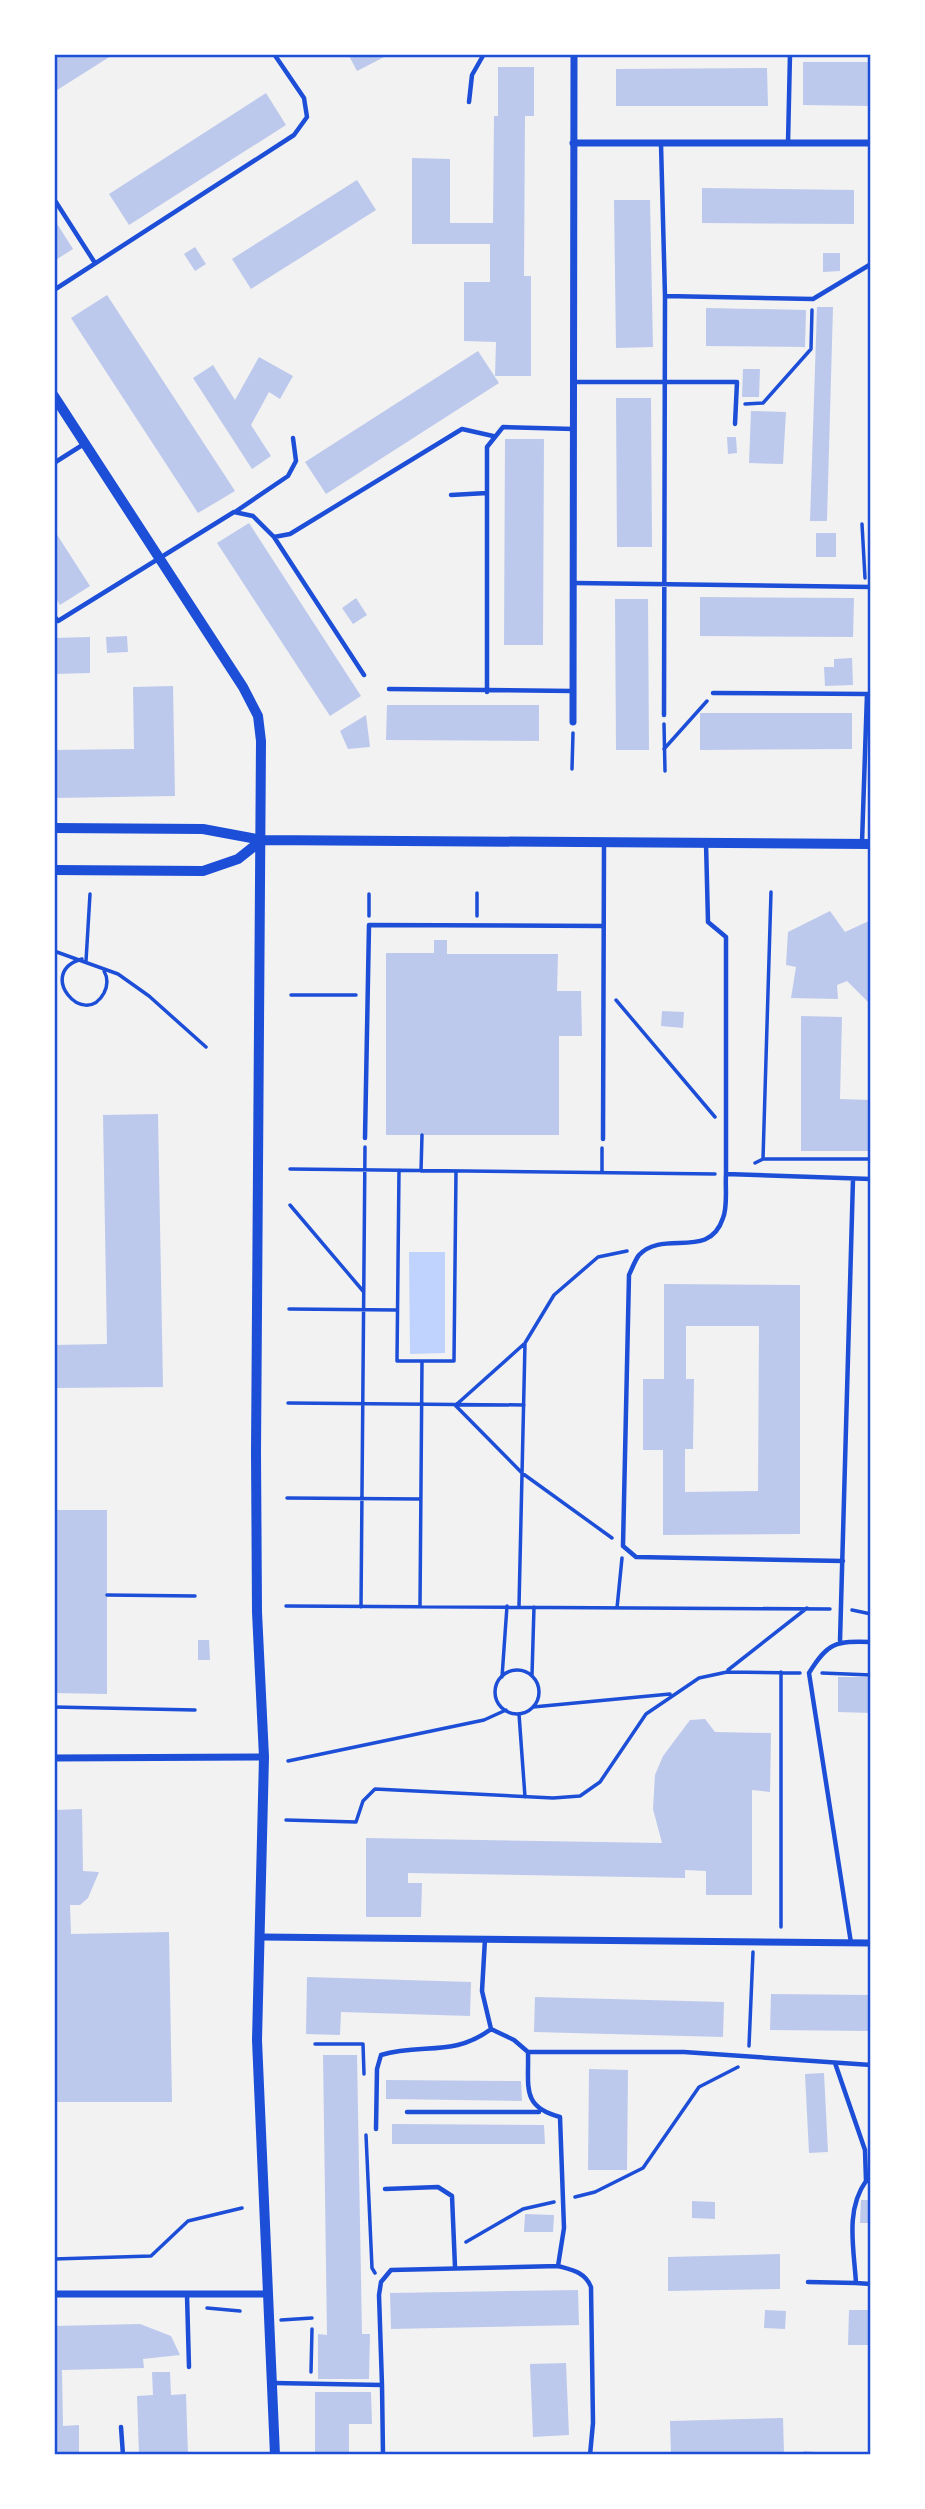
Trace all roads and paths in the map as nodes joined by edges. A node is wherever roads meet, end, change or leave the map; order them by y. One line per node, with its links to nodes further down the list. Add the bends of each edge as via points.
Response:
1 (274, 54): 11 (lane, via 304,98 307,117 294,135)
2 (484, 54): 5 (lane, via 472,75)
3 (574, 54): 7 (street)
4 (790, 54): 9 (lane)
5 (469, 102)
6 (871, 142): 9 (street)
7 (573, 143): 8 (street); 17 (street)
8 (661, 143): 9 (street); 14 (lane)
9 (788, 143)
10 (54, 199): 11 (lane)
11 (95, 263): 13 (lane)
12 (871, 264): 15 (lane)
13 (54, 290)
14 (665, 296): 15 (lane); 16 (lane)
15 (813, 299): 19 (path, via 811,349 763,403)
16 (665, 381): 17 (lane); 19 (lane, via 737,382); 33 (lane)
17 (575, 382): 21 (street)
18 (54, 396): 24 (street)
19 (736, 404): 20 (lane)
20 (735, 424)
21 (575, 429): 22 (lane, via 513,426 503,427); 32 (street)
22 (493, 436): 26 (lane, via 487,447); 30 (lane, via 462,429 314,521)
23 (293, 438): 28 (lane, via 296,461 288,476)
24 (85, 444): 25 (lane); 31 (street)
25 (54, 463)
26 (487, 493): 27 (lane); 39 (lane)
27 (451, 495)
28 (234, 512): 30 (lane, via 253,516); 31 (lane)
29 (862, 524): 34 (path)
30 (274, 537): 36 (lane)
31 (159, 558): 35 (lane, via 58,621); 48 (street, via 258,716)
32 (575, 583): 33 (lane); 38 (street)
33 (663, 583): 34 (lane); 42 (lane)
34 (868, 587)
35 (54, 616)
36 (364, 675)
37 (389, 689): 39 (lane)
38 (573, 691): 39 (lane); 43 (street)
39 (487, 692)
40 (713, 693): 41 (lane); 44 (path)
41 (869, 694): 51 (lane)
42 (664, 715): 44 (path)
43 (573, 722): 45 (path)
44 (664, 749): 46 (path)
45 (572, 769)
46 (665, 771)
47 (54, 828): 48 (street, via 203,829)
48 (262, 840): 49 (street); 52 (street, via 238,859 203,871); 123 (street, via 256,1465)
49 (604, 843): 50 (street); 59 (lane)
50 (706, 843): 51 (street); 67 (lane, via 708,922 726,937)
51 (866, 844)
52 (54, 870)
53 (771, 892): 71 (path, via 763,1160)
54 (477, 893): 58 (path)
55 (90, 894): 61 (path)
56 (369, 894): 57 (path)
57 (369, 925): 58 (lane); 65 (lane)
58 (477, 925): 59 (lane)
59 (603, 926): 63 (lane)
60 (54, 951): 61 (path)
61 (84, 960): 62 (path); 62 (path, via 69,965 63,978 65,992 76,1002 90,1004 102,996 107,983)
62 (103, 969): 66 (path, via 149,996)
63 (603, 985): 67 (path); 70 (lane)
64 (291, 995): 65 (path)
65 (368, 995): 69 (lane)
66 (206, 1047)
67 (726, 1130): 78 (lane)
68 (422, 1135): 75 (path)
69 (365, 1138): 73 (path)
70 (603, 1139): 77 (path)
71 (871, 1159)
72 (290, 1169): 73 (path)
73 (364, 1170): 74 (path); 83 (path)
74 (399, 1170): 75 (path); 86 (path)
75 (421, 1171): 76 (path)
76 (456, 1171): 77 (path); 88 (path, via 454,1362)
77 (602, 1173): 78 (path)
78 (726, 1174): 79 (lane); 82 (lane, via 724,1216 718,1231 702,1243)
79 (853, 1179): 80 (lane); 99 (lane)
80 (871, 1180)
81 (289, 1205): 83 (path)
82 (657, 1245): 87 (path, via 598,1257 554,1295); 98 (lane, via 639,1255 629,1275)
83 (363, 1291): 85 (path)
84 (289, 1309): 85 (path)
85 (363, 1309): 86 (path); 90 (path)
86 (397, 1310): 88 (path, via 397,1361)
87 (525, 1343): 92 (path); 93 (path)
88 (422, 1361): 91 (path)
89 (288, 1403): 90 (path)
90 (362, 1404): 91 (path); 96 (path)
91 (422, 1405): 92 (path); 97 (path)
92 (455, 1405): 93 (path); 94 (path)
93 (524, 1405): 94 (path)
94 (522, 1473): 98 (path); 104 (path)
95 (287, 1498): 96 (path)
96 (362, 1499): 97 (path); 105 (path)
97 (421, 1499): 106 (path)
98 (623, 1546): 99 (lane, via 636,1557); 108 (path)
99 (843, 1561): 110 (lane)
100 (107, 1595): 101 (path)
101 (195, 1596)
102 (286, 1606): 105 (path)
103 (508, 1606): 104 (path); 106 (path); 116 (path)
104 (519, 1606): 107 (path)
105 (361, 1607): 106 (path)
106 (420, 1607)
107 (534, 1607): 108 (path); 115 (path)
108 (617, 1608): 109 (path)
109 (807, 1608): 110 (path); 117 (path, via 727,1672 699,1678)
110 (841, 1609): 111 (path); 112 (lane)
111 (871, 1614)
112 (841, 1642): 113 (lane); 132 (lane, via 827,1648 809,1673)
113 (871, 1642)
114 (781, 1672): 128 (path)
115 (531, 1676): 116 (path, via 518,1670); 119 (path, via 539,1688)
116 (502, 1677): 121 (path, via 495,1693)
117 (672, 1693): 119 (path); 126 (path, via 646,1714 600,1782 580,1796)
118 (54, 1707): 120 (path)
119 (533, 1707): 122 (path)
120 (195, 1710)
121 (506, 1710): 122 (path); 125 (path, via 484,1720)
122 (519, 1714): 126 (path)
123 (264, 1757): 124 (street); 129 (street)
124 (54, 1758)
125 (288, 1761)
126 (526, 1797): 127 (path, via 375,1789 363,1801 356,1822)
127 (286, 1820)
128 (780, 1927)
129 (261, 1937): 130 (street); 159 (street, via 257,2040)
130 (485, 1939): 131 (street); 134 (lane, via 482,1991)
131 (754, 1942): 132 (street); 137 (path)
132 (851, 1943): 133 (street)
133 (871, 1943)
134 (491, 2029): 136 (lane); 144 (lane, via 460,2047 381,2055)
135 (315, 2044): 140 (path, via 363,2043)
136 (528, 2052): 137 (lane, via 684,2052); 142 (lane, via 531,2103)
137 (749, 2057): 138 (lane); 147 (path, via 749,2062 699,2087 643,2168 595,2192)
138 (835, 2063): 139 (lane); 145 (lane, via 865,2150)
139 (871, 2064)
140 (364, 2084)
141 (407, 2112): 142 (lane)
142 (540, 2112): 147 (lane, via 560,2117)
143 (366, 2124): 153 (path)
144 (376, 2129)
145 (868, 2181): 155 (lane, via 855,2196)
146 (385, 2189): 149 (lane, via 438,2187 452,2196)
147 (563, 2200): 149 (path, via 523,2209); 151 (lane)
148 (242, 2208): 150 (path, via 188,2221 150,2256)
149 (455, 2249): 152 (lane)
150 (54, 2259)
151 (558, 2266): 152 (lane); 170 (lane, via 577,2272 590,2287)
152 (455, 2267): 164 (lane, via 391,2270 381,2282)
153 (372, 2268)
154 (808, 2283): 155 (lane)
155 (856, 2283): 156 (lane)
156 (871, 2284)
157 (54, 2294): 158 (street)
158 (187, 2294): 159 (street); 161 (lane)
159 (267, 2294): 163 (street)
160 (312, 2329): 162 (path)
161 (189, 2367)
162 (311, 2372)
163 (274, 2383): 164 (lane); 168 (street)
164 (382, 2385): 169 (lane)
165 (121, 2427): 167 (lane)
166 (804, 2454): 171 (lane)
167 (122, 2455)
168 (275, 2455)
169 (383, 2455)
170 (590, 2455)
171 (853, 2455)

